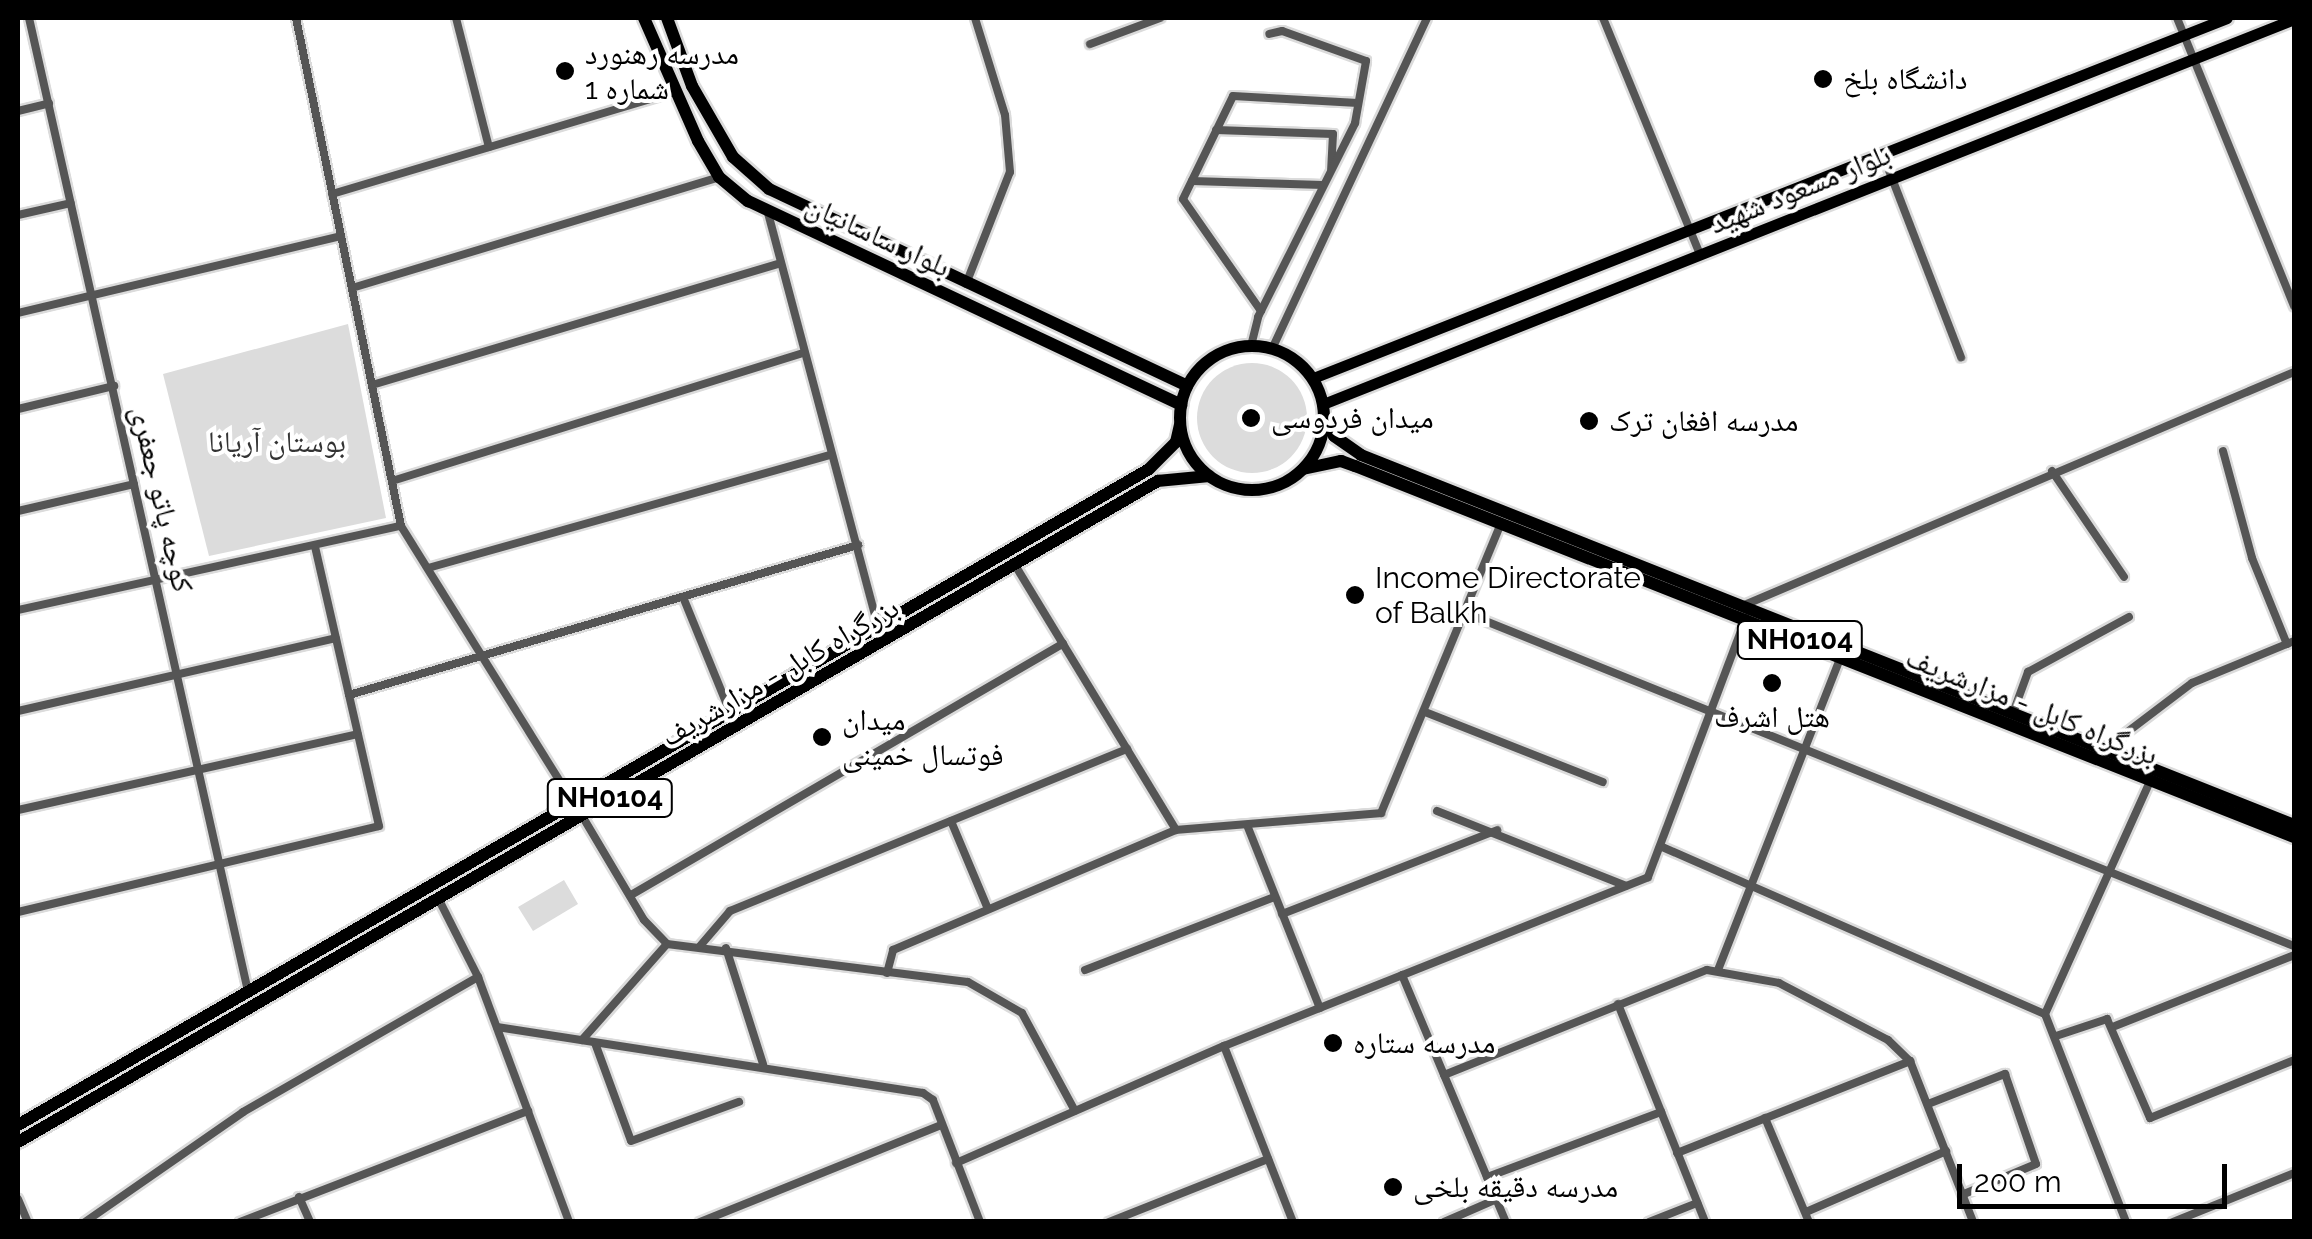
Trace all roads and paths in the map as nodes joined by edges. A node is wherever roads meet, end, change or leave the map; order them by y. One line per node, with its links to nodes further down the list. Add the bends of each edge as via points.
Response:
1 (28, 18): 20 (street, کوچه پاتو جعفری)
2 (296, 18): 31 (street)
3 (456, 18): 24 (street)
4 (644, 18): 18 (highway, بلوار ساسانیان)
5 (666, 18): 39 (highway, بلوار ساسانیان, via 692,86 733,157 757,178)
6 (975, 18): 39 (street, via 1005,115 1010,172)
7 (1160, 18): 15 (street)
8 (1427, 18): 46 (street)
9 (1603, 18): 35 (street)
10 (2177, 18): 14 (street)
11 (2227, 18): 14 (main road, بلوار مسعود شهید)
12 (2294, 19): 16 (main road, بلوار مسعود شهید)
13 (1269, 34): 21 (street, via 1282,31 1366,61)
14 (2184, 35): 16 (street); 17 (main road, بلوار مسعود شهید)
15 (1090, 44)
16 (2194, 58): 19 (main road, بلوار مسعود شهید); 42 (street)
17 (2089, 73): 19 (main road); 25 (main road, بلوار مسعود شهید)
18 (674, 92): 24 (street); 27 (highway, بلوار ساسانیان)
19 (2098, 97): 28 (main road, بلوار مسعود شهید)
20 (49, 103): 22 (street); 32 (street, کوچه پاتو جعفری)
21 (1358, 103): 23 (street, via 1239,92); 26 (street)
22 (18, 111)
23 (1216, 130): 26 (street, via 1333,134); 29 (street)
24 (489, 147): 31 (street)
25 (1883, 155): 28 (street); 35 (main road, بلوار مسعود شهید)
26 (1332, 168): 30 (street)
27 (719, 177): 33 (highway, بلوار ساسانیان); 40 (street)
28 (1892, 179): 37 (main road, بلوار مسعود شهید); 48 (street)
29 (1192, 181): 30 (street); 43 (street, via 1184,199)
30 (1323, 185): 43 (street)
31 (332, 194): 36 (street)
32 (71, 203): 34 (street); 41 (street, کوچه پاتو جعفری)
33 (768, 213): 38 (street); 55 (highway, بلوار ساسانیان)
34 (18, 215)
35 (1690, 231): 37 (street); 50 (main road, بلوار مسعود شهید)
36 (341, 236): 40 (street); 41 (street)
37 (1700, 256): 54 (main road, بلوار مسعود شهید)
38 (777, 264): 47 (street); 51 (street)
39 (966, 284): 53 (highway, بلوار ساسانیان)
40 (352, 288): 51 (street)
41 (92, 296): 44 (street); 52 (street, کوچه پاتو جعفری)
42 (2294, 306)
43 (1261, 311): 45 (street)
44 (18, 312)
45 (1252, 346): 46 (highway); 53 (highway, via 1220,353)
46 (1272, 348): 50 (highway)
47 (801, 354): 60 (street); 64 (street)
48 (1961, 357)
49 (2294, 372): 62 (street)
50 (1313, 378): 54 (highway)
51 (372, 384): 64 (street)
52 (114, 386): 56 (street); 65 (street, کوچه پاتو جعفری)
53 (1187, 386): 55 (highway)
54 (1323, 404): 57 (highway)
55 (1181, 406): 58 (highway)
56 (18, 410)
57 (1324, 420): 61 (highway); 66 (highway, بزرگراه کابل - مزارشریف / NH0104, via 1344,446)
58 (1180, 426): 63 (highway, via 1195,462); 81 (highway, بزرگراه کابل - مزارشریف / NH0104, via 1176,442 1148,469)
59 (2223, 451): 83 (street, via 2252,558)
60 (829, 455): 70 (street); 73 (street)
61 (1303, 470): 63 (highway, NH0104, via 1268,488 1228,486); 66 (highway, بزرگراه کابل - مزارشریف / NH0104, via 1341,461)
62 (2052, 471): 74 (street); 78 (street)
63 (1210, 476): 72 (highway, بزرگراه کابل - مزارشریف / NH0104, via 1158,482)
64 (392, 481): 69 (street)
65 (134, 484): 67 (street); 75 (street, کوچه پاتو جعفری)
66 (1423, 486): 68 (highway, بزرگراه کابل - مزارشریف / NH0104); 78 (highway, بزرگراه کابل - مزارشریف / NH0104)
67 (18, 511)
68 (1501, 522): 78 (highway, بزرگراه کابل - مزارشریف / NH0104); 79 (street)
69 (401, 526): 71 (street); 73 (street)
70 (858, 545): 76 (street); 81 (street)
71 (316, 546): 75 (street); 82 (street)
72 (1015, 565): 84 (street); 101 (highway, بزرگراه کابل - مزارشریف / NH0104)
73 (428, 568): 86 (street)
74 (2124, 577)
75 (157, 580): 77 (street); 87 (street, کوچه پاتو جعفری)
76 (683, 597): 86 (street); 91 (street)
77 (18, 610)
78 (1744, 612): 85 (highway, بزرگراه کابل - مزارشریف / NH0104); 89 (street); 93 (highway, بزرگراه کابل - مزارشریف / NH0104)
79 (1468, 614): 89 (street); 92 (street)
80 (2128, 618): 93 (street, via 2028,672)
81 (878, 626): 91 (highway, بزرگراه کابل - مزارشریف / NH0104)
82 (336, 638): 87 (street); 88 (street)
83 (2291, 642): 97 (street, via 2192,682)
84 (1062, 644): 96 (street); 116 (street)
85 (1840, 656): 95 (street); 99 (highway, بزرگراه کابل - مزارشریف / NH0104)
86 (484, 657): 88 (street); 101 (street)
87 (178, 675): 90 (street); 98 (street, کوچه پاتو جعفری)
88 (349, 695): 94 (street)
89 (1708, 710): 95 (street); 110 (street)
90 (18, 711)
91 (730, 712): 101 (highway, بزرگراه کابل - مزارشریف / NH0104)
92 (1424, 712): 100 (street); 105 (street, via 1381,813)
93 (2013, 714): 97 (highway, بزرگراه کابل - مزارشریف / NH0104)
94 (358, 734): 98 (street); 111 (street, via 378,826)
95 (1804, 747): 112 (street); 113 (street)
96 (1127, 749): 104 (street); 107 (street)
97 (2104, 750): 106 (highway, بزرگراه کابل - مزارشریف / NH0104)
98 (200, 770): 102 (street); 111 (street, کوچه پاتو جعفری)
99 (2150, 781): 109 (highway, بزرگراه کابل - مزارشریف / NH0104); 112 (street)
100 (1602, 782)
101 (577, 808): 115 (highway, بزرگراه کابل - مزارشریف / NH0104); 116 (street)
102 (18, 810)
103 (1437, 811): 108 (street)
104 (951, 821): 118 (street); 122 (street, via 730,911)
105 (1247, 824): 107 (street); 117 (street)
106 (2294, 825)
107 (1176, 830): 118 (street)
108 (1497, 830): 114 (street); 120 (street)
109 (2294, 837)
110 (1660, 846): 113 (street); 114 (street, via 1648,877)
111 (221, 864): 119 (street); 131 (street, کوچه پاتو جعفری)
112 (2110, 868): 123 (street); 134 (street)
113 (1750, 882): 127 (street); 134 (street)
114 (1626, 886): 129 (street)
115 (435, 891): 130 (street); 131 (highway, بزرگراه کابل - مزارشریف / NH0104); 153 (highway, بزرگراه کابل - مزارشریف / NH0104)
116 (630, 895): 121 (street)
117 (1274, 897): 120 (street); 126 (street)
118 (988, 909): 128 (street, via 893,950)
119 (18, 912)
120 (1282, 914): 133 (street)
121 (667, 944): 122 (street); 138 (street)
122 (700, 946): 124 (street)
123 (2294, 946)
124 (726, 948): 128 (street); 143 (street)
125 (2294, 955): 135 (street)
126 (1084, 970)
127 (1718, 970): 132 (street); 142 (street, via 1779,983 1888,1040)
128 (887, 973): 148 (street, via 968,982 1022,1013)
129 (1402, 975): 133 (street); 144 (street)
130 (478, 977): 136 (street); 168 (street, via 243,1112)
131 (248, 992): 151 (highway, بزرگراه کابل - مزارشریف / NH0104)
132 (1618, 1004): 144 (street); 149 (street)
133 (1320, 1008): 140 (street)
134 (2045, 1014): 137 (street)
135 (2115, 1026): 137 (street, via 2107,1019); 141 (street, via 2150,1118)
136 (497, 1028): 138 (street); 147 (street)
137 (2056, 1036): 181 (street)
138 (582, 1040): 139 (street)
139 (595, 1042): 143 (street); 145 (street, via 632,1141)
140 (1224, 1046): 148 (street); 156 (street)
141 (2294, 1060)
142 (1910, 1061): 146 (street); 150 (street)
143 (763, 1064): 152 (street, via 923,1093 933,1100)
144 (1444, 1075): 159 (street)
145 (740, 1102)
146 (1928, 1104): 154 (street); 160 (street, via 2004,1074 2036,1164)
147 (528, 1111): 161 (street); 171 (street)
148 (1074, 1111): 157 (street)
149 (1660, 1112): 155 (street); 159 (street)
150 (1766, 1118): 155 (street); 165 (street)
151 (18, 1125)
152 (941, 1125): 157 (street); 172 (street)
153 (18, 1142)
154 (1946, 1151): 160 (street); 165 (street)
155 (1677, 1153): 164 (street)
156 (1268, 1159): 174 (street); 175 (street)
157 (956, 1163): 173 (street)
158 (2294, 1173): 182 (street)
159 (1488, 1177): 163 (street)
160 (1964, 1194): 166 (street)
161 (299, 1197): 169 (street); 170 (street)
162 (18, 1199): 167 (street)
163 (1497, 1200): 176 (street); 177 (street)
164 (1697, 1204): 178 (street); 179 (street)
165 (1806, 1212): 180 (street)
166 (1971, 1221)
167 (28, 1222)
168 (85, 1222)
169 (240, 1222)
170 (310, 1222)
171 (569, 1222)
172 (700, 1222)
173 (980, 1222)
174 (1108, 1222)
175 (1293, 1222)
176 (1444, 1222)
177 (1506, 1222)
178 (1649, 1222)
179 (1705, 1222)
180 (1810, 1222)
181 (2126, 1222)
182 (2174, 1222)

